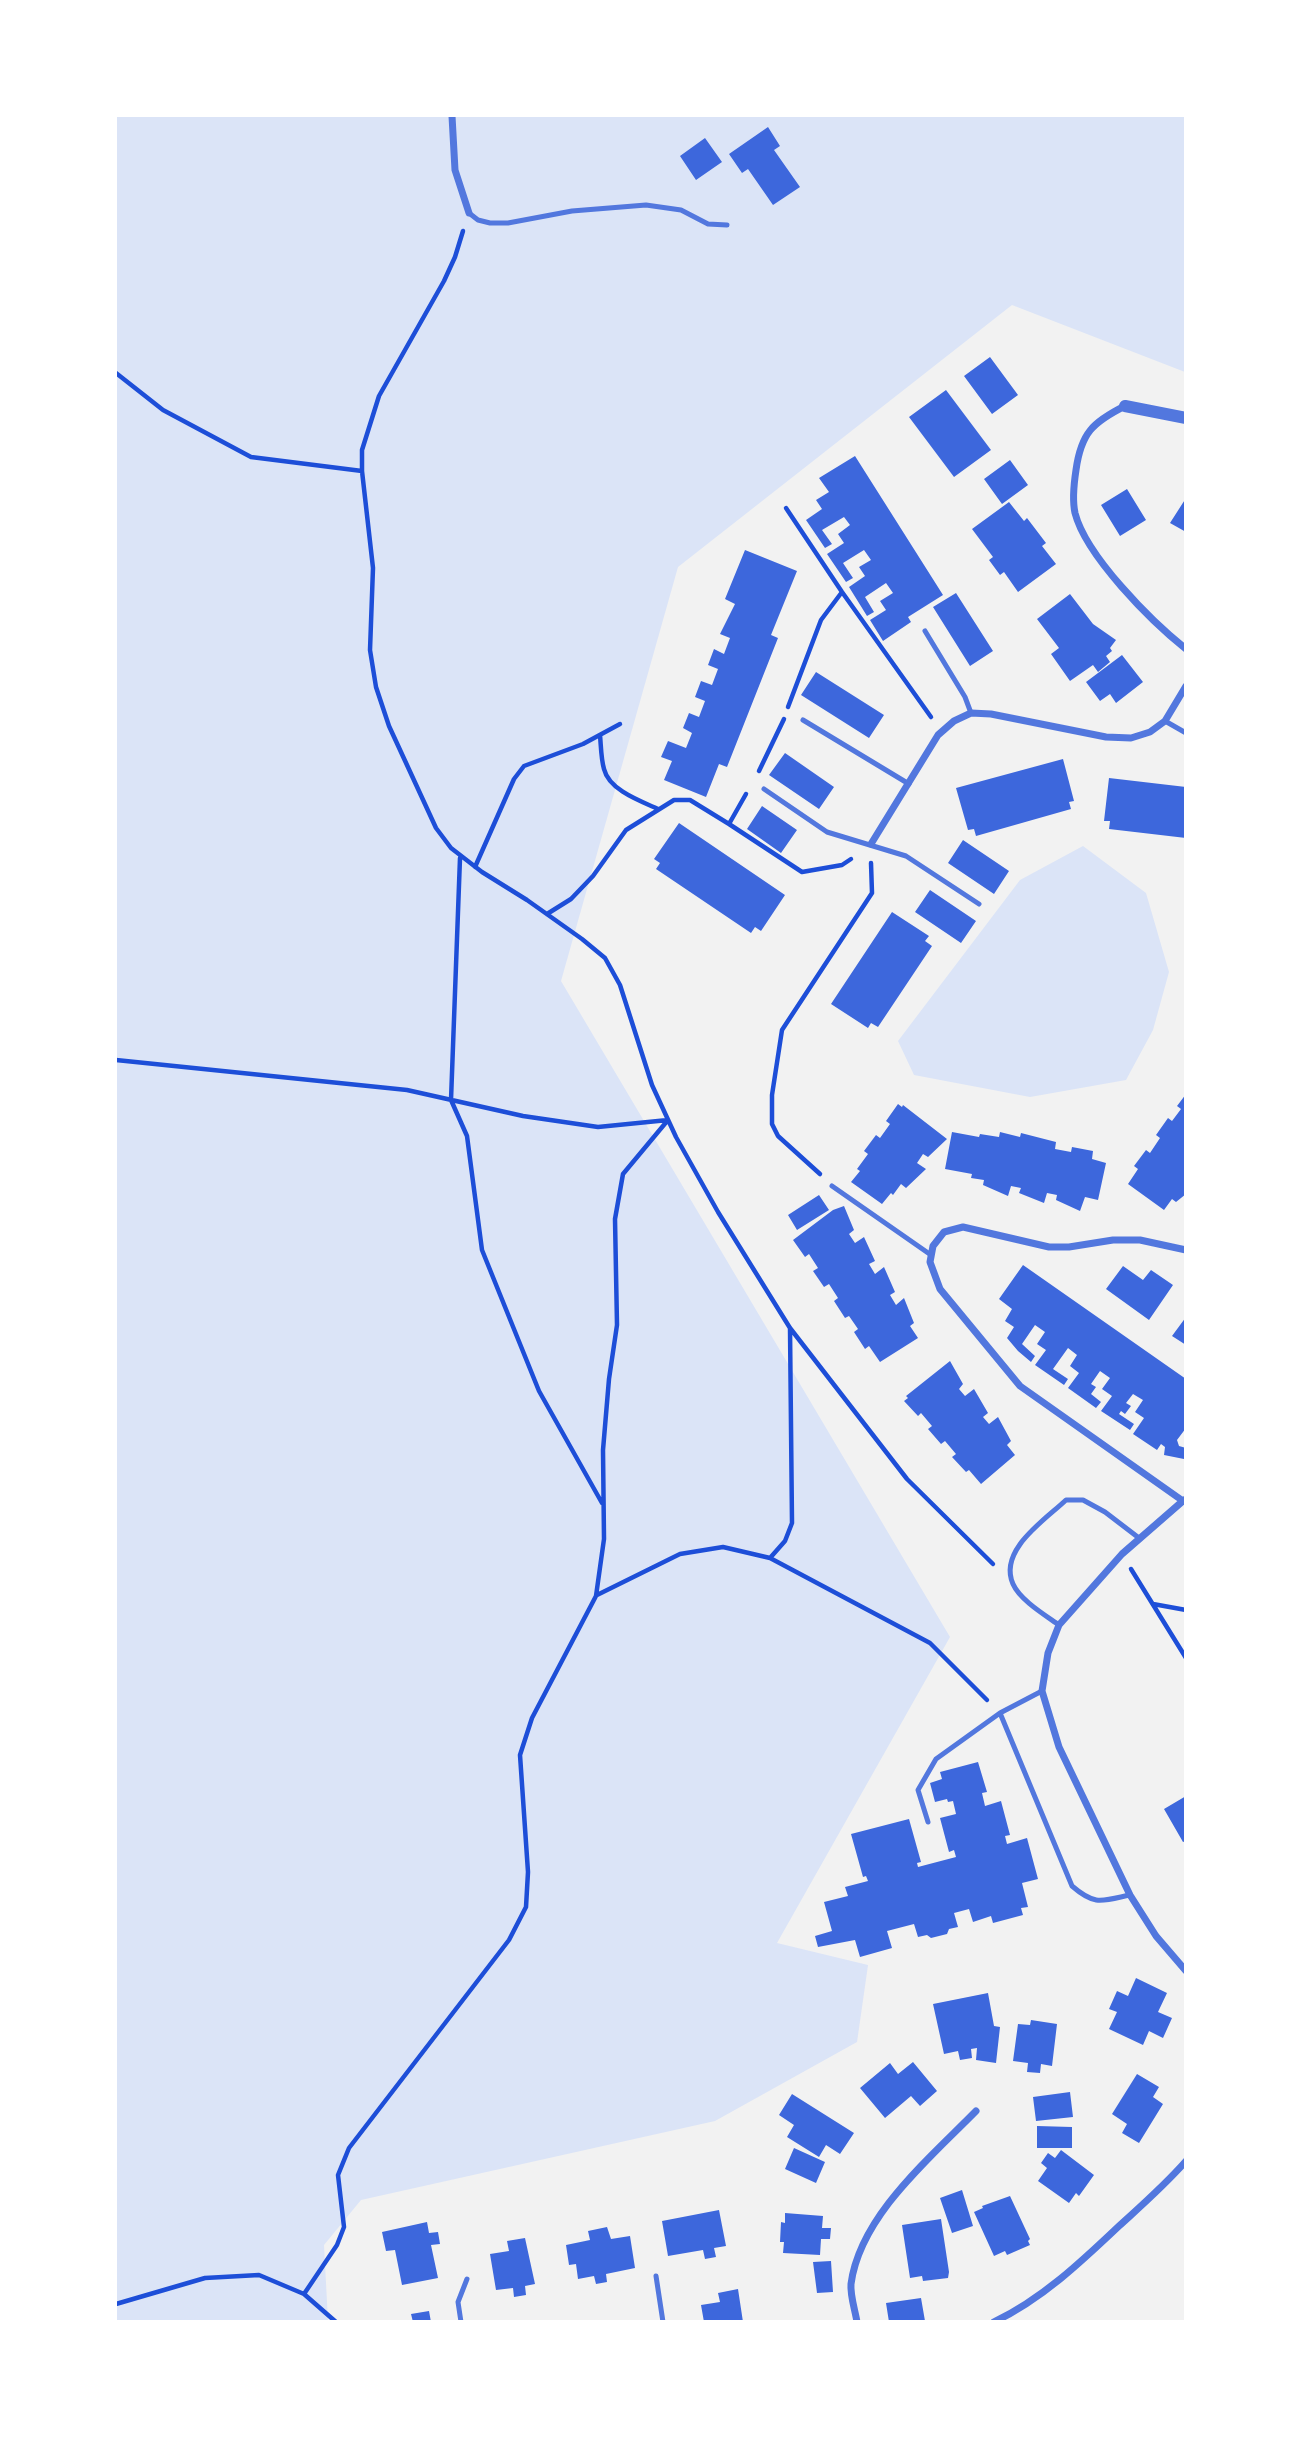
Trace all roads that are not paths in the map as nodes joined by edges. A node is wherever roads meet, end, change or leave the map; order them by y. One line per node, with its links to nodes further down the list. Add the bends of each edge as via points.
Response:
1 (452, 116): 2 (street, via 455,170)
2 (469, 213): 3 (lane, via 478,220 508,223 572,211 646,205 681,210 708,224)
3 (727, 226)
4 (1125, 405): 5 (street); 7 (street, via 1098,419 1078,451 1075,512 1088,544 1154,623)
5 (1185, 418)
6 (925, 631): 9 (lane)
7 (1185, 649)
8 (1185, 686): 11 (street)
9 (971, 713): 11 (street, via 1106,737 1131,738); 13 (street, via 938,735)
10 (803, 720): 13 (lane)
11 (1165, 722): 12 (lane)
12 (1185, 733)
13 (909, 784): 15 (street)
14 (764, 789): 15 (lane, via 827,832)
15 (871, 844): 16 (lane, via 906,856)
16 (979, 904)
17 (832, 1186): 19 (lane)
18 (1185, 1250): 19 (street, via 1139,1240 1049,1247 963,1227 944,1232)
19 (931, 1255): 20 (street, via 940,1289 1020,1386)
20 (1184, 1499): 21 (street)
21 (1139, 1538): 22 (street); 22 (lane, via 1083,1500 1066,1500 1021,1542 1011,1561 1013,1584 1033,1607)
22 (1059, 1625): 23 (street, via 1048,1653)
23 (1042, 1691): 24 (lane); 26 (street, via 1059,1747)
24 (1000, 1713): 25 (lane, via 936,1759 918,1790); 26 (lane, via 1072,1886 1086,1899)
25 (928, 1822)
26 (1130, 1895): 27 (street, via 1156,1937)
27 (1185, 1971)
28 (976, 2111): 35 (street, via 886,2206 864,2243 851,2286)
29 (1185, 2161): 32 (street, via 1067,2274)
30 (656, 2276): 34 (lane)
31 (467, 2279): 33 (lane, via 458,2302)
32 (1011, 2313): 36 (street); 37 (street)
33 (461, 2322)
34 (663, 2322)
35 (857, 2322)
36 (993, 2322)
37 (1015, 2322)

